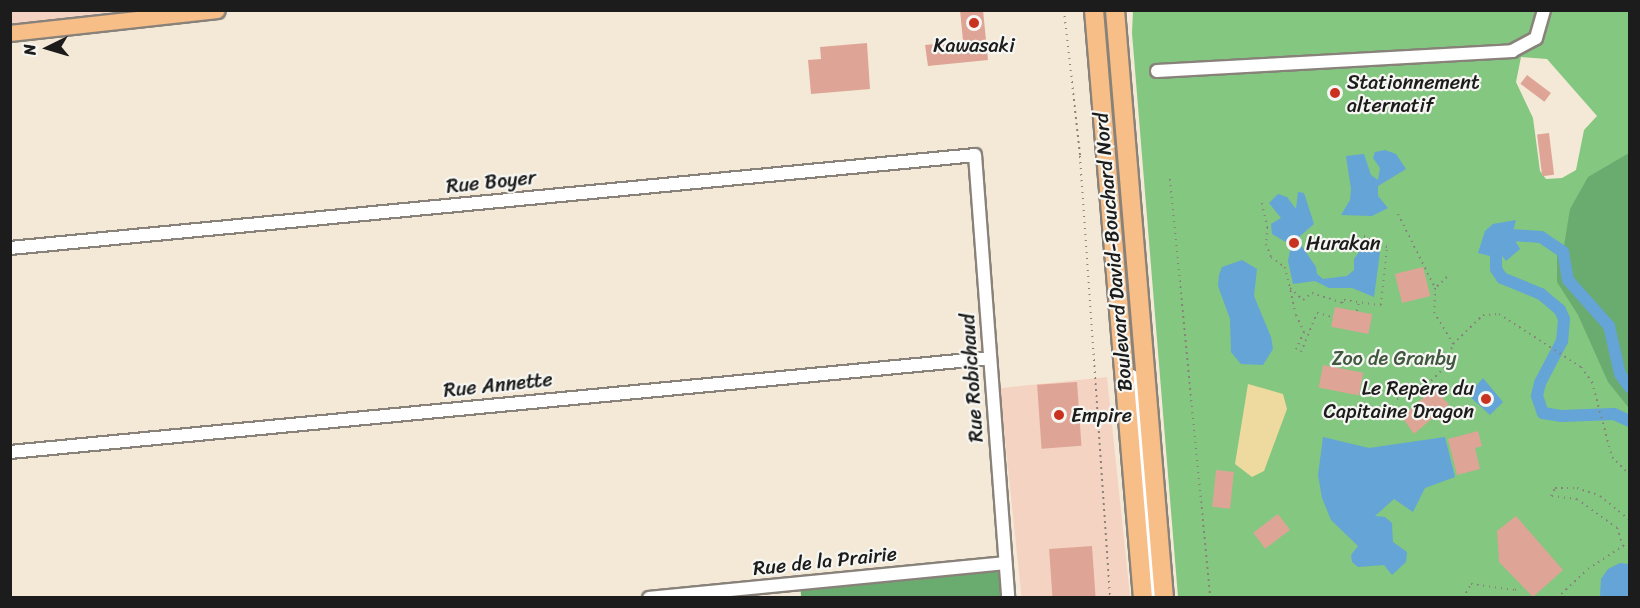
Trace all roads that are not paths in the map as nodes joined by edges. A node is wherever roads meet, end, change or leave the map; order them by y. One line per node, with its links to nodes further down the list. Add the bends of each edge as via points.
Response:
1 (218, 10): 6 (main road)
2 (1094, 10): 11 (highway, Boulevard David-Bouchard Nord)
3 (1115, 10): 7 (highway, Boulevard David-Bouchard Nord)
4 (1120, 10): 7 (highway)
5 (1544, 10): 8 (street, via 1536,39 1512,51)
6 (10, 33)
7 (1117, 34): 19 (highway, Boulevard David-Bouchard Nord)
8 (1157, 71)
9 (975, 155): 10 (street, Rue Boyer); 12 (street, Rue Robichaud)
10 (10, 248)
11 (1117, 280): 17 (highway, Boulevard David-Bouchard Nord); 18 (street, via 1136,400)
12 (990, 358): 13 (street, Rue Annette); 14 (street, Rue Robichaud)
13 (10, 452)
14 (1005, 563): 15 (street, Rue de la Prairie); 16 (street, Rue Robichaud)
15 (649, 597)
16 (1008, 597)
17 (1143, 597)
18 (1152, 597)
19 (1164, 597)

